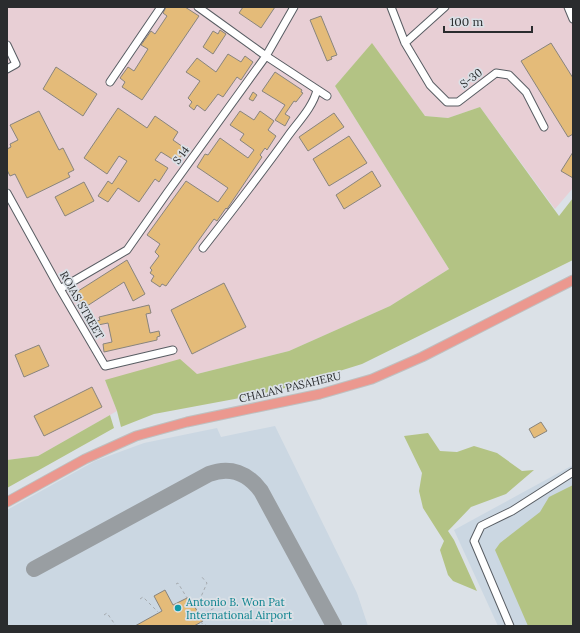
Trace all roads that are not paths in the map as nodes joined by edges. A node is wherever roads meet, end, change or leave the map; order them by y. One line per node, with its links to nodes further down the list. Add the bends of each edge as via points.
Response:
1 (161, 7): 12 (street)
2 (198, 7): 10 (street)
3 (294, 7): 10 (street, S 14)
4 (391, 7): 8 (street, S-30)
5 (445, 7): 8 (street)
6 (568, 7): 7 (street)
7 (573, 19)
8 (404, 43): 15 (street, S-30, via 430,85 446,102 458,102 496,73 509,75 526,92)
9 (7, 44): 11 (street, via 16,64)
10 (266, 56): 13 (street); 19 (street, S 14, via 128,250)
11 (7, 69)
12 (110, 82)
13 (317, 90): 14 (street); 17 (street, via 304,115 266,168)
14 (327, 96)
15 (544, 127)
16 (7, 193): 19 (street, ROJAS STREET)
17 (203, 248)
18 (573, 280): 22 (main road, CHALAN PASAHERU, via 422,357 372,379 320,394 136,436 85,459)
19 (60, 289): 20 (street, ROJAS STREET, via 105,366)
20 (173, 350)
21 (573, 472): 23 (street, via 512,511 481,526 474,541)
22 (7, 502)
23 (510, 626)

